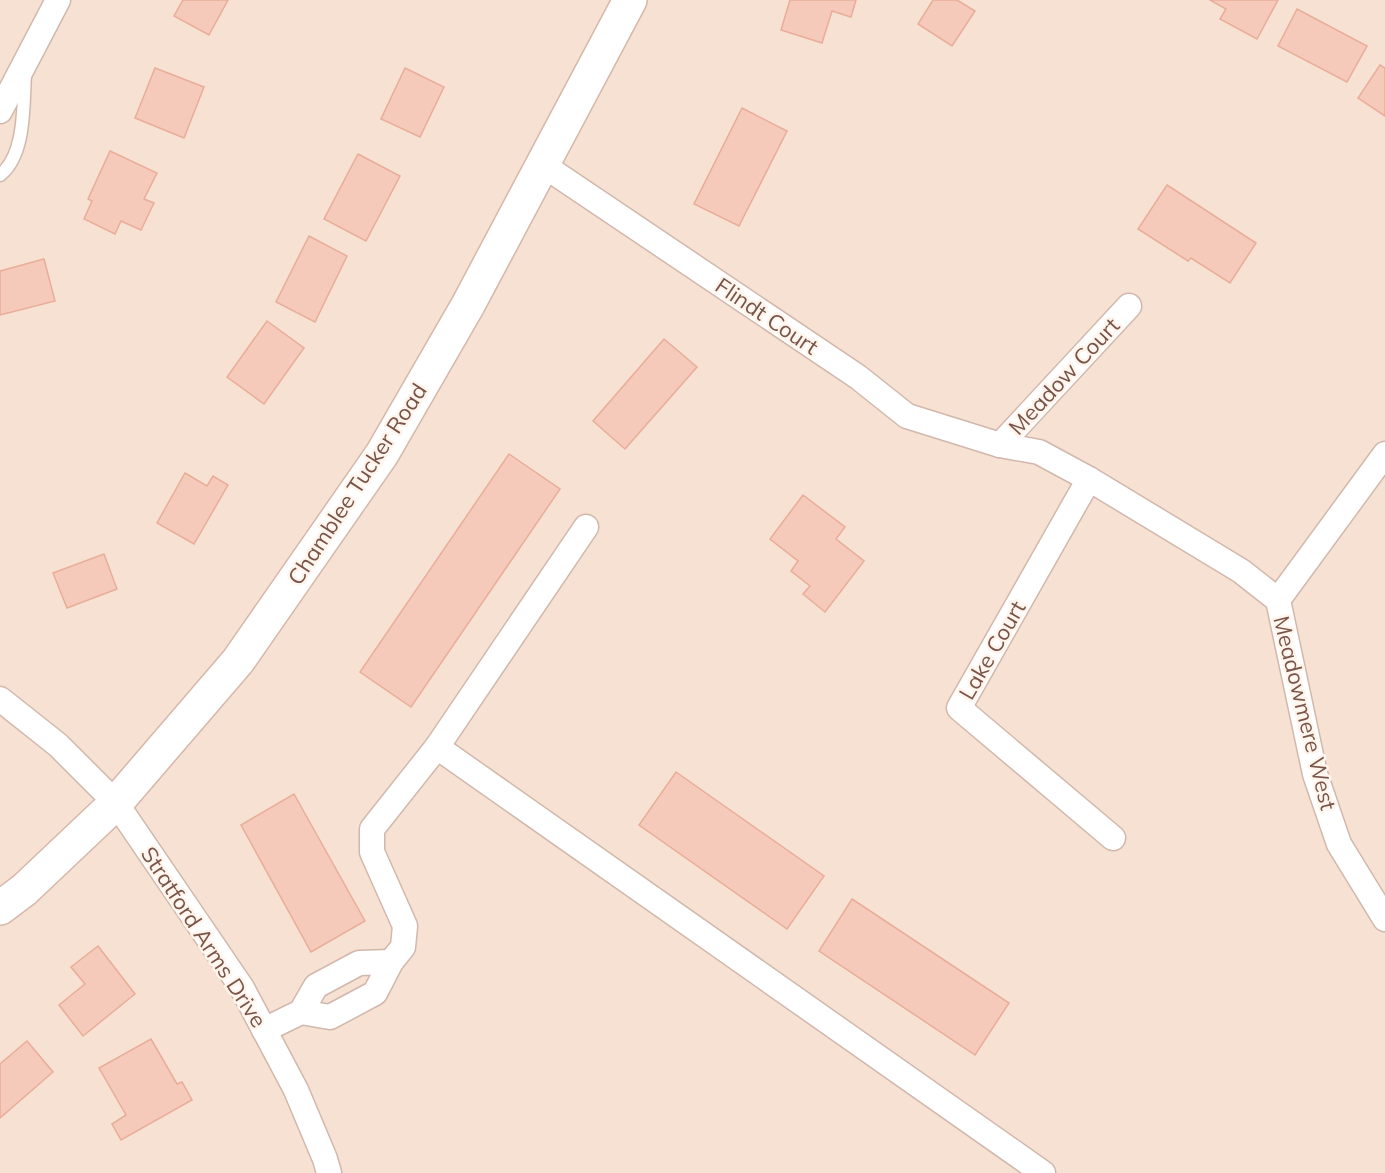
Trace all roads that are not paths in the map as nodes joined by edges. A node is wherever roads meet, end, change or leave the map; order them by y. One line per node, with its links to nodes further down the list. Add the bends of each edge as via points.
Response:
1 (58, 0): 3 (street)
2 (630, 0): 5 (main road, Chamblee Tucker Road)
3 (26, 62): 4 (street); 6 (lane, via 16,152)
4 (0, 111)
5 (543, 165): 8 (street, Flindt Court, via 858,377 907,416); 15 (main road, Chamblee Tucker Road, via 382,454 238,661)
6 (0, 175)
7 (1129, 306): 8 (street, Meadow Court)
8 (1000, 445): 10 (street, Flindt Court, via 1039,452)
9 (1385, 454): 12 (street)
10 (1089, 479): 12 (street, Flindt Court, via 1240,571); 16 (street, Lake Court, via 958,708)
11 (586, 528): 14 (street)
12 (1278, 600): 18 (street, Meadowmere West, via 1315,774 1339,844)
13 (0, 699): 15 (street, Stratford Arms Drive, via 58,746)
14 (437, 747): 19 (street, via 372,829 372,852 405,926 403,947); 25 (street)
15 (116, 803): 17 (main road, Chamblee Tucker Road); 23 (street, Stratford Arms Drive, via 242,988)
16 (1113, 838)
17 (0, 908)
18 (1385, 919)
19 (391, 962): 20 (street, via 359,963); 21 (street, via 375,993)
20 (338, 974): 21 (street); 22 (street, via 316,986)
21 (353, 1004): 22 (street, via 330,1017)
22 (301, 1012): 23 (street)
23 (264, 1030): 24 (street, Stratford Arms Drive, via 296,1090)
24 (328, 1173)
25 (1043, 1173)

